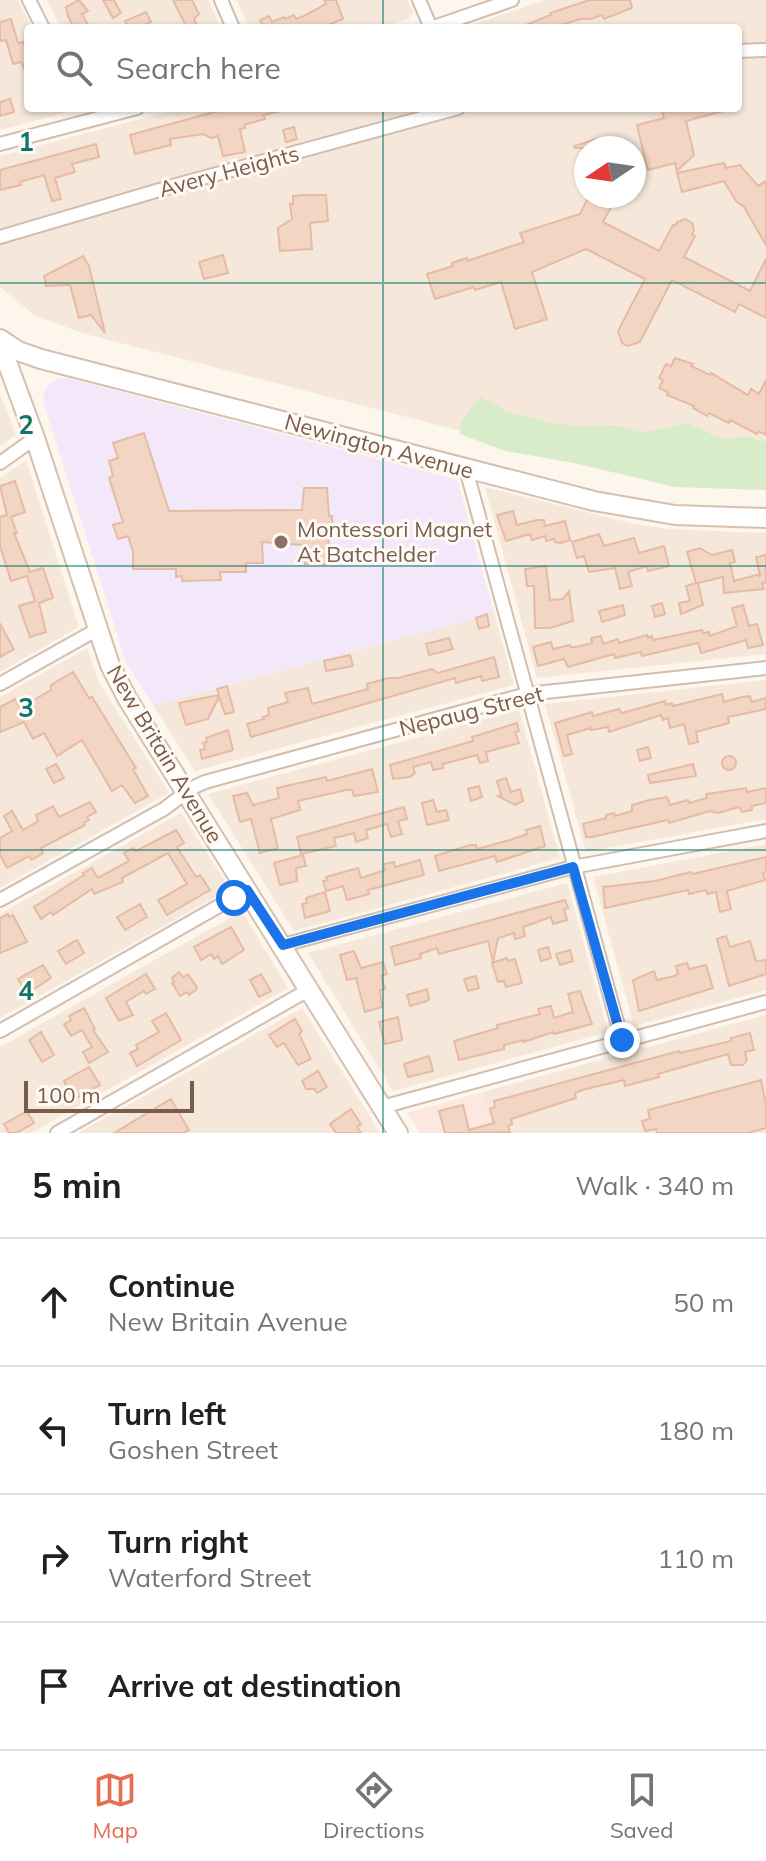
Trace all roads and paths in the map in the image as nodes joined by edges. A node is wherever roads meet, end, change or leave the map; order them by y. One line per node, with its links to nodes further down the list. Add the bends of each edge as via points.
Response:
1 (29, 0): 5 (street)
2 (221, 0): 6 (street)
3 (419, 0): 7 (street)
4 (512, 0): 8 (street)
5 (41, 24)
6 (231, 24)
7 (429, 24)
8 (443, 24)
9 (766, 50): 10 (street)
10 (742, 51)
11 (87, 112): 14 (street)
12 (123, 112): 14 (street)
13 (443, 112): 16 (street, Avery Heights)
14 (91, 121): 15 (street)
15 (0, 144)
16 (0, 237)
17 (0, 341): 18 (main road, New Britain Avenue); 20 (main road, Newington Avenue, via 41,359)
18 (35, 438): 19 (street); 22 (main road, New Britain Avenue)
19 (0, 463)
20 (466, 469): 21 (main road, Newington Avenue, via 642,510); 25 (street)
21 (766, 518)
22 (98, 629): 24 (street); 26 (main road, New Britain Avenue, via 127,698)
23 (766, 668): 25 (street, Nepaug Street)
24 (0, 684)
25 (527, 694): 26 (street, Nepaug Street, via 205,782); 28 (street)
26 (185, 792): 29 (main road, New Britain Avenue); 30 (street, Nepaug Street, via 164,809)
27 (766, 831): 28 (street)
28 (573, 867): 31 (street); 35 (street)
29 (247, 890): 31 (main road, New Britain Avenue); 34 (street)
30 (0, 900)
31 (283, 945): 32 (main road, New Britain Avenue)
32 (310, 989): 36 (main road, New Britain Avenue); 37 (street)
33 (766, 1002): 35 (street)
34 (0, 1031)
35 (622, 1040): 36 (street)
36 (382, 1107): 38 (main road, New Britain Avenue)
37 (57, 1133)
38 (398, 1133)

